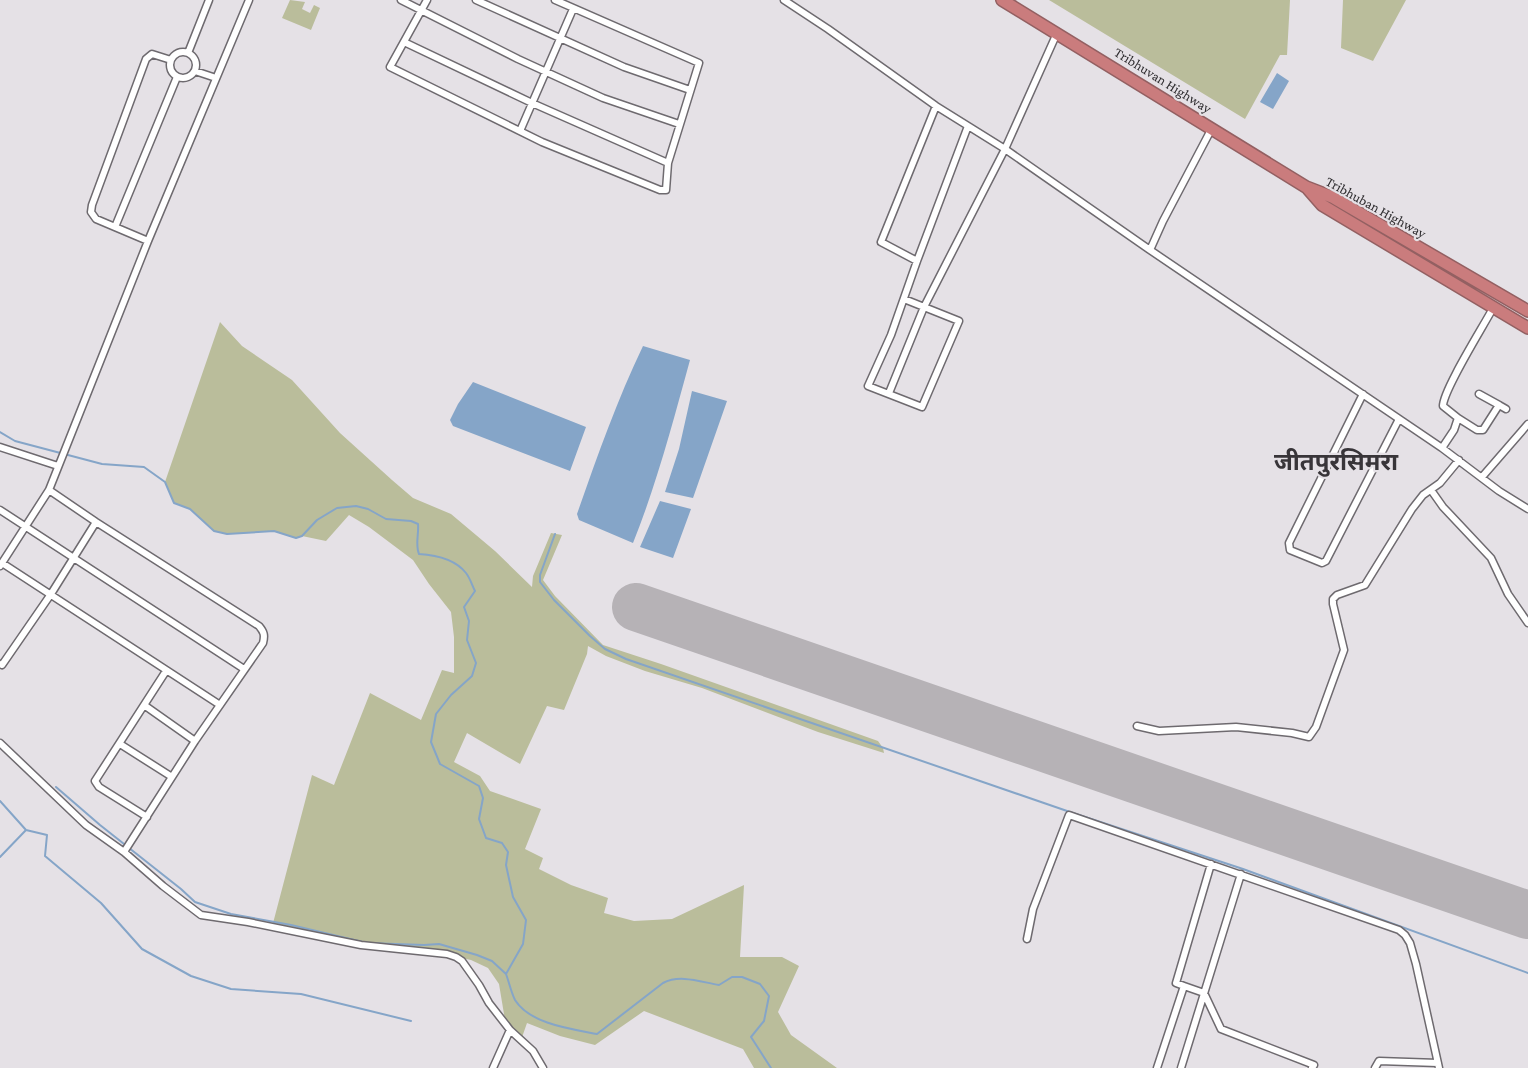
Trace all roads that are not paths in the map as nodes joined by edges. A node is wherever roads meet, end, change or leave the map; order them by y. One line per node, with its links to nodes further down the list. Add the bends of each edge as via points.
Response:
1 (209, 0): 14 (street)
2 (249, 0): 19 (street)
3 (401, 0): 10 (street)
4 (427, 0): 10 (street)
5 (476, 0): 12 (street)
6 (555, 0): 9 (street)
7 (784, 0): 22 (street)
8 (1002, 0): 11 (highway, Tribhuvan Highway)
9 (573, 9): 12 (street); 20 (street, via 699,63)
10 (420, 11): 13 (street); 17 (street)
11 (1057, 33): 25 (highway, Tribhuvan Highway); 27 (street)
12 (560, 39): 17 (street); 20 (street, via 624,68)
13 (404, 42): 21 (street); 26 (street, via 390,67)
14 (188, 53): 15 (street, via 178,53); 16 (street, via 196,62)
15 (171, 60): 18 (street, via 171,69); 30 (street, via 152,54 146,59 92,205 93,216)
16 (195, 71): 18 (street, via 190,77); 19 (street)
17 (546, 71): 21 (street); 23 (street, via 603,98)
18 (177, 77): 30 (street)
19 (216, 78): 31 (street)
20 (690, 90): 23 (street)
21 (532, 103): 26 (street); 28 (street)
22 (936, 106): 24 (street); 33 (street, via 881,242)
23 (679, 124): 28 (street)
24 (968, 126): 27 (street); 33 (street)
25 (1212, 128): 29 (highway, Tribhuvan Highway); 32 (street)
26 (520, 131): 28 (street, via 660,190 666,190)
27 (1004, 149): 32 (street); 35 (street)
28 (668, 163)
29 (1306, 188): 36 (highway, Tribhuban Highway, via 1322,205); 37 (highway, Tribhuban Highway, via 1332,197)
30 (115, 227): 31 (street)
31 (148, 241): 50 (street)
32 (1150, 250): 40 (street)
33 (917, 260): 34 (street)
34 (904, 300): 35 (street); 39 (street, via 868,386)
35 (924, 307): 39 (street); 39 (street, via 959,321 922,406)
36 (1493, 308): 38 (highway, Tribhuban Highway); 44 (street, via 1443,401 1442,406)
37 (1528, 311)
38 (1528, 328)
39 (889, 392)
40 (1363, 394): 45 (street); 45 (street, via 1289,543 1290,550 1322,563 1326,561)
41 (1479, 394): 42 (street)
42 (1499, 405): 43 (street); 44 (street, via 1483,430 1477,430)
43 (1506, 409)
44 (1458, 418): 48 (street)
45 (1399, 419): 48 (street)
46 (1528, 424): 51 (street)
47 (0, 447): 50 (street)
48 (1442, 448): 49 (street)
49 (1458, 460): 51 (street); 53 (street)
50 (58, 466): 52 (street)
51 (1482, 477): 54 (street)
52 (49, 490): 56 (street); 57 (street)
53 (1431, 490): 61 (street, via 1491,558 1508,594); 67 (street, via 1412,509 1365,585 1333,599 1344,650 1316,727 1309,737 1236,727 1158,731)
54 (1528, 509)
55 (0, 510): 57 (street)
56 (96, 522): 58 (street); 63 (street, via 259,626 263,631 263,643)
57 (26, 526): 58 (street); 59 (street)
58 (74, 558): 60 (street); 63 (street)
59 (1, 565): 60 (street)
60 (51, 594): 62 (street); 64 (street)
61 (1528, 623)
62 (0, 664)
63 (244, 669): 65 (street)
64 (166, 671): 65 (street); 66 (street)
65 (220, 704): 68 (street)
66 (144, 705): 68 (street); 70 (street)
67 (1137, 726)
68 (195, 741): 71 (street)
69 (0, 743): 73 (street, via 86,825)
70 (120, 744): 71 (street); 72 (street, via 95,781 99,787)
71 (172, 777): 72 (street)
72 (147, 817): 73 (street)
73 (125, 852): 79 (street, via 201,915 361,945 456,957)
74 (1211, 864): 75 (street); 76 (street, via 1069,815 1033,909); 77 (street, via 1176,983)
75 (1241, 874): 78 (street); 80 (street, via 1399,930 1405,935 1416,964)
76 (1028, 939)
77 (1184, 986): 78 (street); 83 (street)
78 (1204, 994): 84 (street); 85 (street, via 1222,1029 1314,1064)
79 (510, 1030): 81 (street); 82 (street, via 533,1051)
80 (1439, 1066): 86 (street, via 1379,1061)
81 (492, 1068)
82 (543, 1068)
83 (1157, 1068)
84 (1181, 1068)
85 (1312, 1068)
86 (1375, 1068)

